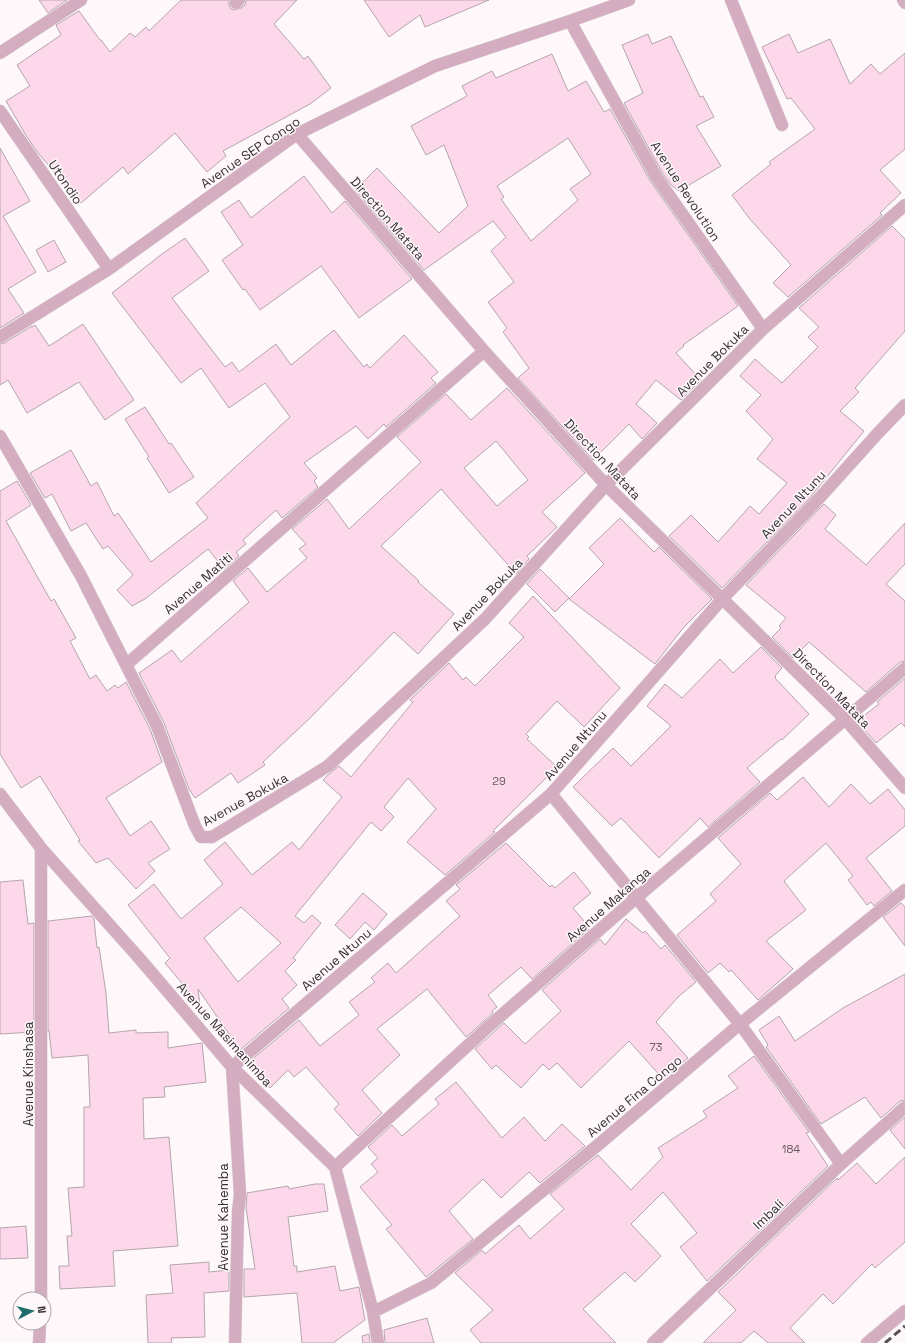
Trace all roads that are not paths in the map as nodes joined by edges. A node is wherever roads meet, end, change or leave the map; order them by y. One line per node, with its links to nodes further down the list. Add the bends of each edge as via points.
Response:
1 (81, 0): 5 (street)
2 (629, 0): 4 (street, Avenue SEP Congo)
3 (731, 0): 7 (street)
4 (570, 21): 8 (street, Avenue SEP Congo, via 435,66); 11 (street, Avenue Revolution, via 657,178)
5 (0, 53)
6 (0, 111): 10 (street, Utondio)
7 (782, 125)
8 (297, 134): 10 (street, Avenue SEP Congo); 13 (street, Direction Matata)
9 (905, 205): 11 (street, Avenue Bokuka)
10 (109, 269): 12 (street, Avenue SEP Congo)
11 (762, 329): 16 (street, Avenue Bokuka)
12 (0, 337)
13 (484, 351): 16 (street, Direction Matata); 18 (street, Avenue Matiti)
14 (905, 405): 17 (street, Avenue Ntunu)
15 (0, 436): 18 (street, via 81,576)
16 (606, 485): 17 (street, Direction Matata); 18 (street, Avenue Bokuka, via 485,619 328,766 212,837 201,838 157,726)
17 (723, 598): 20 (street, Direction Matata); 23 (street, Avenue Ntunu)
18 (126, 665)
19 (905, 668): 20 (street, Avenue Makanga)
20 (846, 719): 21 (street, Direction Matata); 26 (street, Avenue Makanga)
21 (905, 788)
22 (0, 794): 24 (street, Avenue Masimanimba)
23 (551, 794): 26 (street); 28 (street, Avenue Ntunu)
24 (41, 848): 28 (street, Avenue Masimanimba); 32 (street, Avenue Kinshasa)
25 (905, 890): 27 (street, Avenue Fina Congo)
26 (636, 898): 27 (street); 31 (street, Avenue Makanga, via 488,1027)
27 (740, 1024): 30 (street); 34 (street, Avenue Fina Congo, via 431,1282)
28 (232, 1067): 31 (street, Avenue Masimanimba); 37 (street, Avenue Kahemba, via 240,1194)
29 (905, 1107): 30 (street, Imbali)
30 (841, 1164): 39 (street, Imbali)
31 (334, 1167): 34 (street)
32 (41, 1291)
33 (905, 1311): 40 (street)
34 (373, 1312): 38 (street)
35 (40, 1331): 36 (street)
36 (39, 1343)
37 (235, 1343)
38 (378, 1343)
39 (653, 1343)
40 (867, 1343)

